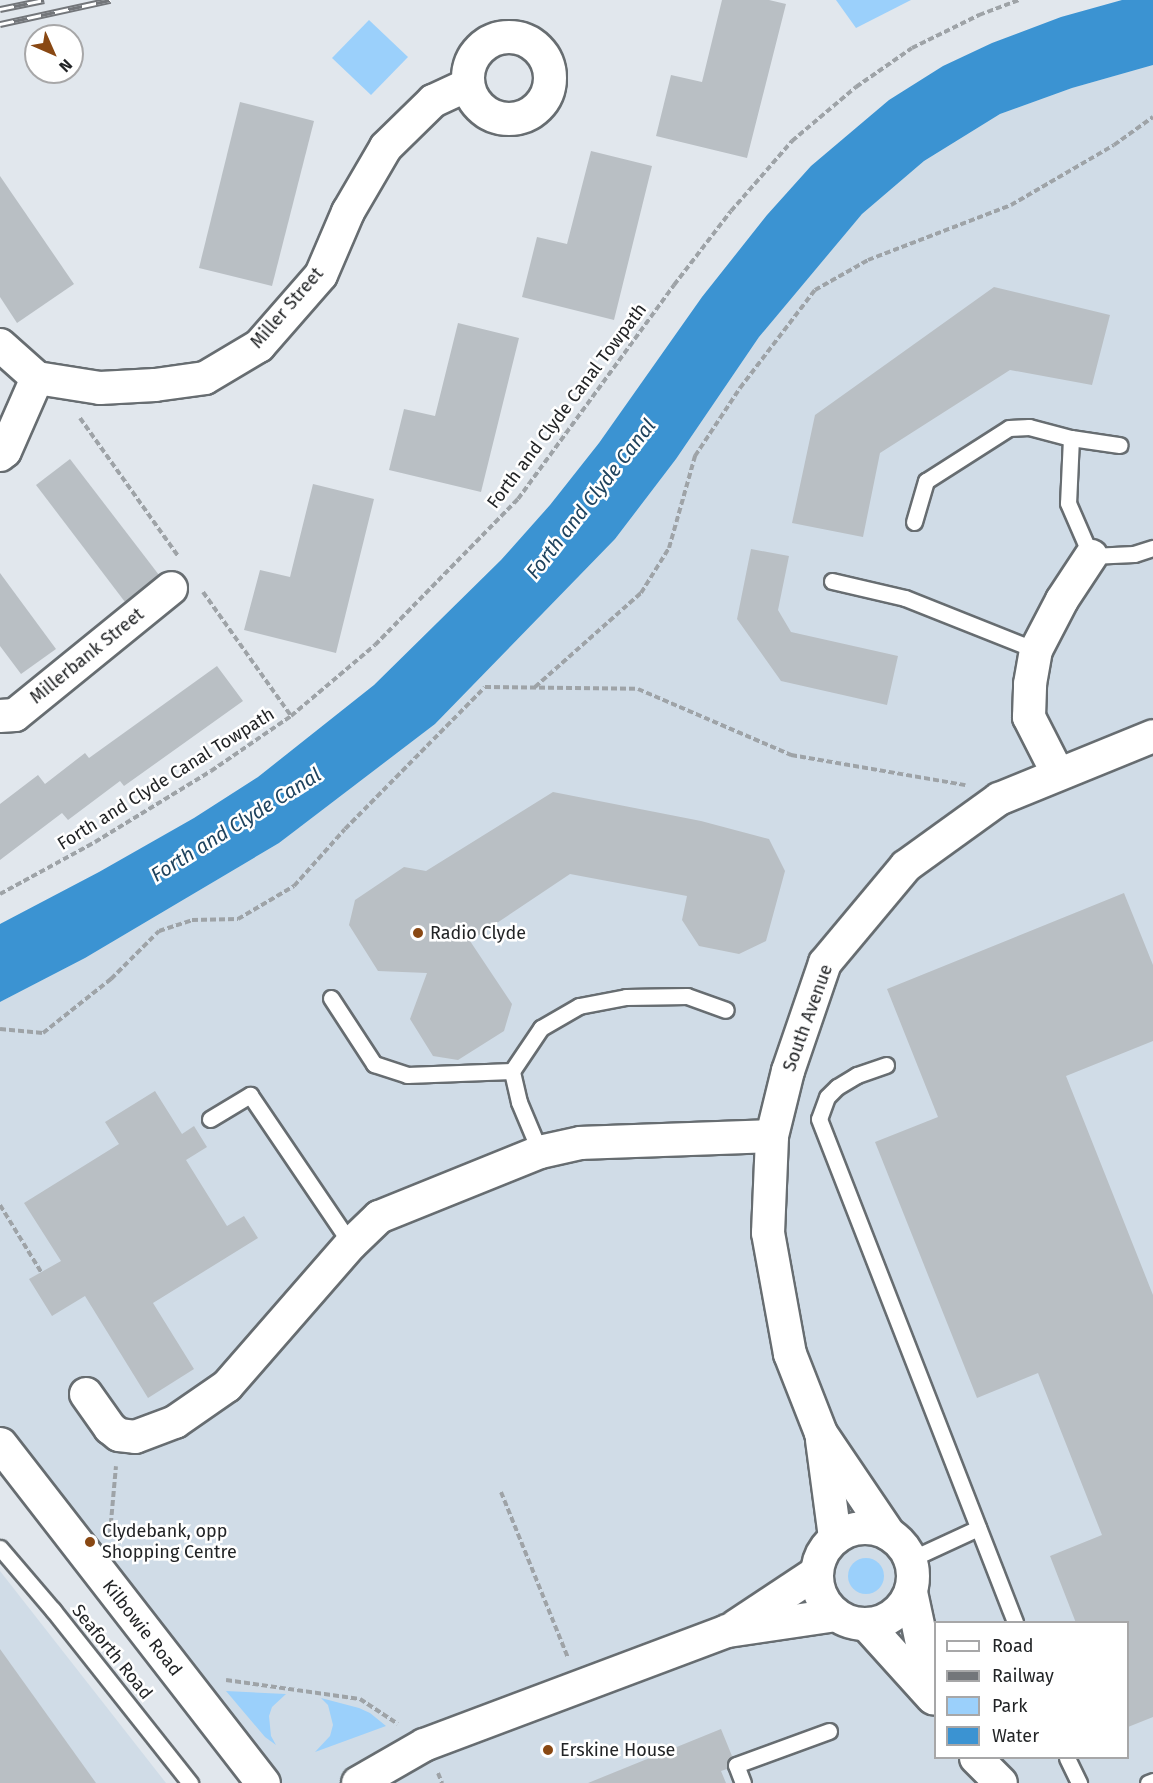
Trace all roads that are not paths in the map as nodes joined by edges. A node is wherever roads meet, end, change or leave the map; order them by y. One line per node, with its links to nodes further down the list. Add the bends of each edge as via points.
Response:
1 (467, 85): 3 (street, Miller Street, via 433,101 386,147 348,212 321,275 259,346 205,378 155,386 100,388)
2 (0, 345): 3 (street)
3 (45, 379): 6 (street)
4 (1071, 438): 5 (lane); 7 (lane, via 1029,427 1009,428 926,481); 9 (lane, via 1068,503)
5 (1119, 445)
6 (0, 455)
7 (914, 522)
8 (1153, 548): 9 (lane, via 1134,554)
9 (1091, 556): 12 (street)
10 (183, 578): 13 (street, Millerbank Street, via 15,715)
11 (832, 581): 12 (lane, via 905,598)
12 (1036, 650): 15 (street, via 1029,717)
13 (0, 716)
14 (1153, 736): 15 (street, South Avenue)
15 (1058, 774): 21 (street, South Avenue, via 999,799 906,866 825,963 788,1071)
16 (331, 998): 19 (lane, via 374,1064 407,1075)
17 (726, 1010): 19 (lane, via 687,996 626,997 579,1006 541,1028)
18 (886, 1065): 27 (lane, via 857,1075 837,1088 827,1097 819,1119)
19 (512, 1071): 22 (lane, via 519,1102)
20 (210, 1119): 23 (lane, via 250,1095)
21 (772, 1136): 22 (street, via 581,1143); 25 (street, South Avenue, via 768,1233 790,1354)
22 (540, 1152): 23 (street, via 379,1217)
23 (351, 1244): 24 (street, via 227,1386 175,1422 135,1437 118,1435)
24 (86, 1394)
25 (821, 1433): 28 (street, South Avenue); 29 (street, South Avenue)
26 (0, 1444): 45 (main road, Kilbowie Road)
27 (978, 1528): 31 (lane); 35 (lane)
28 (889, 1534): 29 (street, via 861,1527); 31 (street, via 902,1544)
29 (836, 1538): 32 (street, via 826,1547)
30 (0, 1548): 44 (lane, Seaforth Road)
31 (910, 1558): 33 (street, via 914,1575)
32 (816, 1573): 34 (street, via 818,1589); 37 (street)
33 (911, 1592): 36 (street, via 894,1615); 38 (street)
34 (836, 1615): 36 (street); 37 (street)
35 (1014, 1621)
36 (866, 1624): 39 (street)
37 (727, 1632): 46 (street, via 424,1745)
38 (934, 1696)
39 (934, 1699)
40 (829, 1731): 47 (lane, via 736,1765)
41 (977, 1759): 48 (street)
42 (1067, 1759): 49 (lane)
43 (1153, 1781): 50 (lane)
44 (190, 1783)
45 (263, 1783)
46 (358, 1783)
47 (743, 1783)
48 (1001, 1783)
49 (1079, 1783)
50 (1148, 1783)

